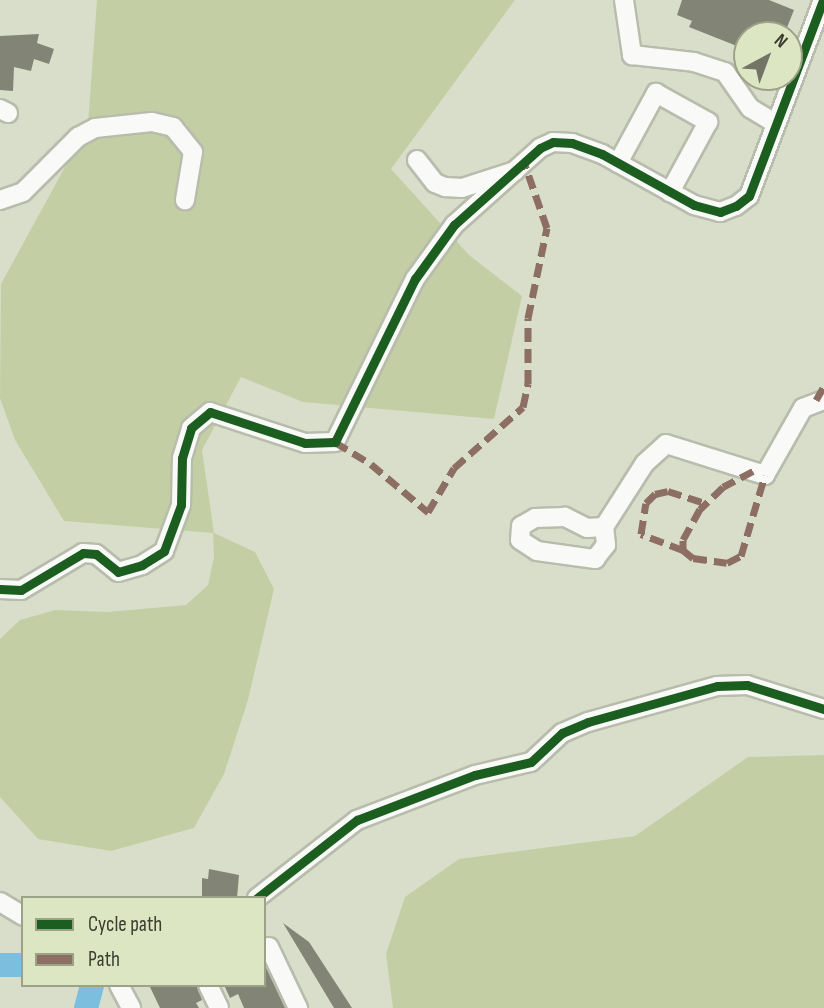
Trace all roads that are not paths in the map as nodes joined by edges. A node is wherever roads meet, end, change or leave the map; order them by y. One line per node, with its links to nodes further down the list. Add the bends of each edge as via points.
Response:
1 (624, 0): 3 (street, via 632,55 694,62 724,72 750,108)
2 (822, 0): 3 (street)
3 (775, 123): 7 (street, via 749,196 736,206 720,212)
4 (418, 160): 6 (street, via 435,183 445,187 462,188)
5 (618, 163): 6 (street, via 572,143 553,142 540,148); 7 (street); 7 (street, via 656,93 708,122)
6 (522, 168): 12 (street, via 454,225 415,279 335,442 305,443 210,412 191,428 182,458 181,505 164,551 118,572 96,554 83,553 21,590)
7 (670, 192)
8 (0, 200): 9 (street, via 23,192 78,137 96,128 152,122 173,127 193,152)
9 (185, 200)
10 (824, 400): 11 (street, via 803,408 765,475 666,444 645,463)
11 (604, 527)
12 (0, 589)
13 (824, 709): 14 (street, via 747,685 716,686 588,722 562,733 531,762 475,775 357,820)
14 (260, 896)
15 (0, 902): 16 (street)
16 (21, 915)
17 (266, 945): 22 (street)
18 (120, 987): 20 (street)
19 (209, 987): 21 (street)
20 (131, 1008)
21 (219, 1008)
22 (298, 1008)

